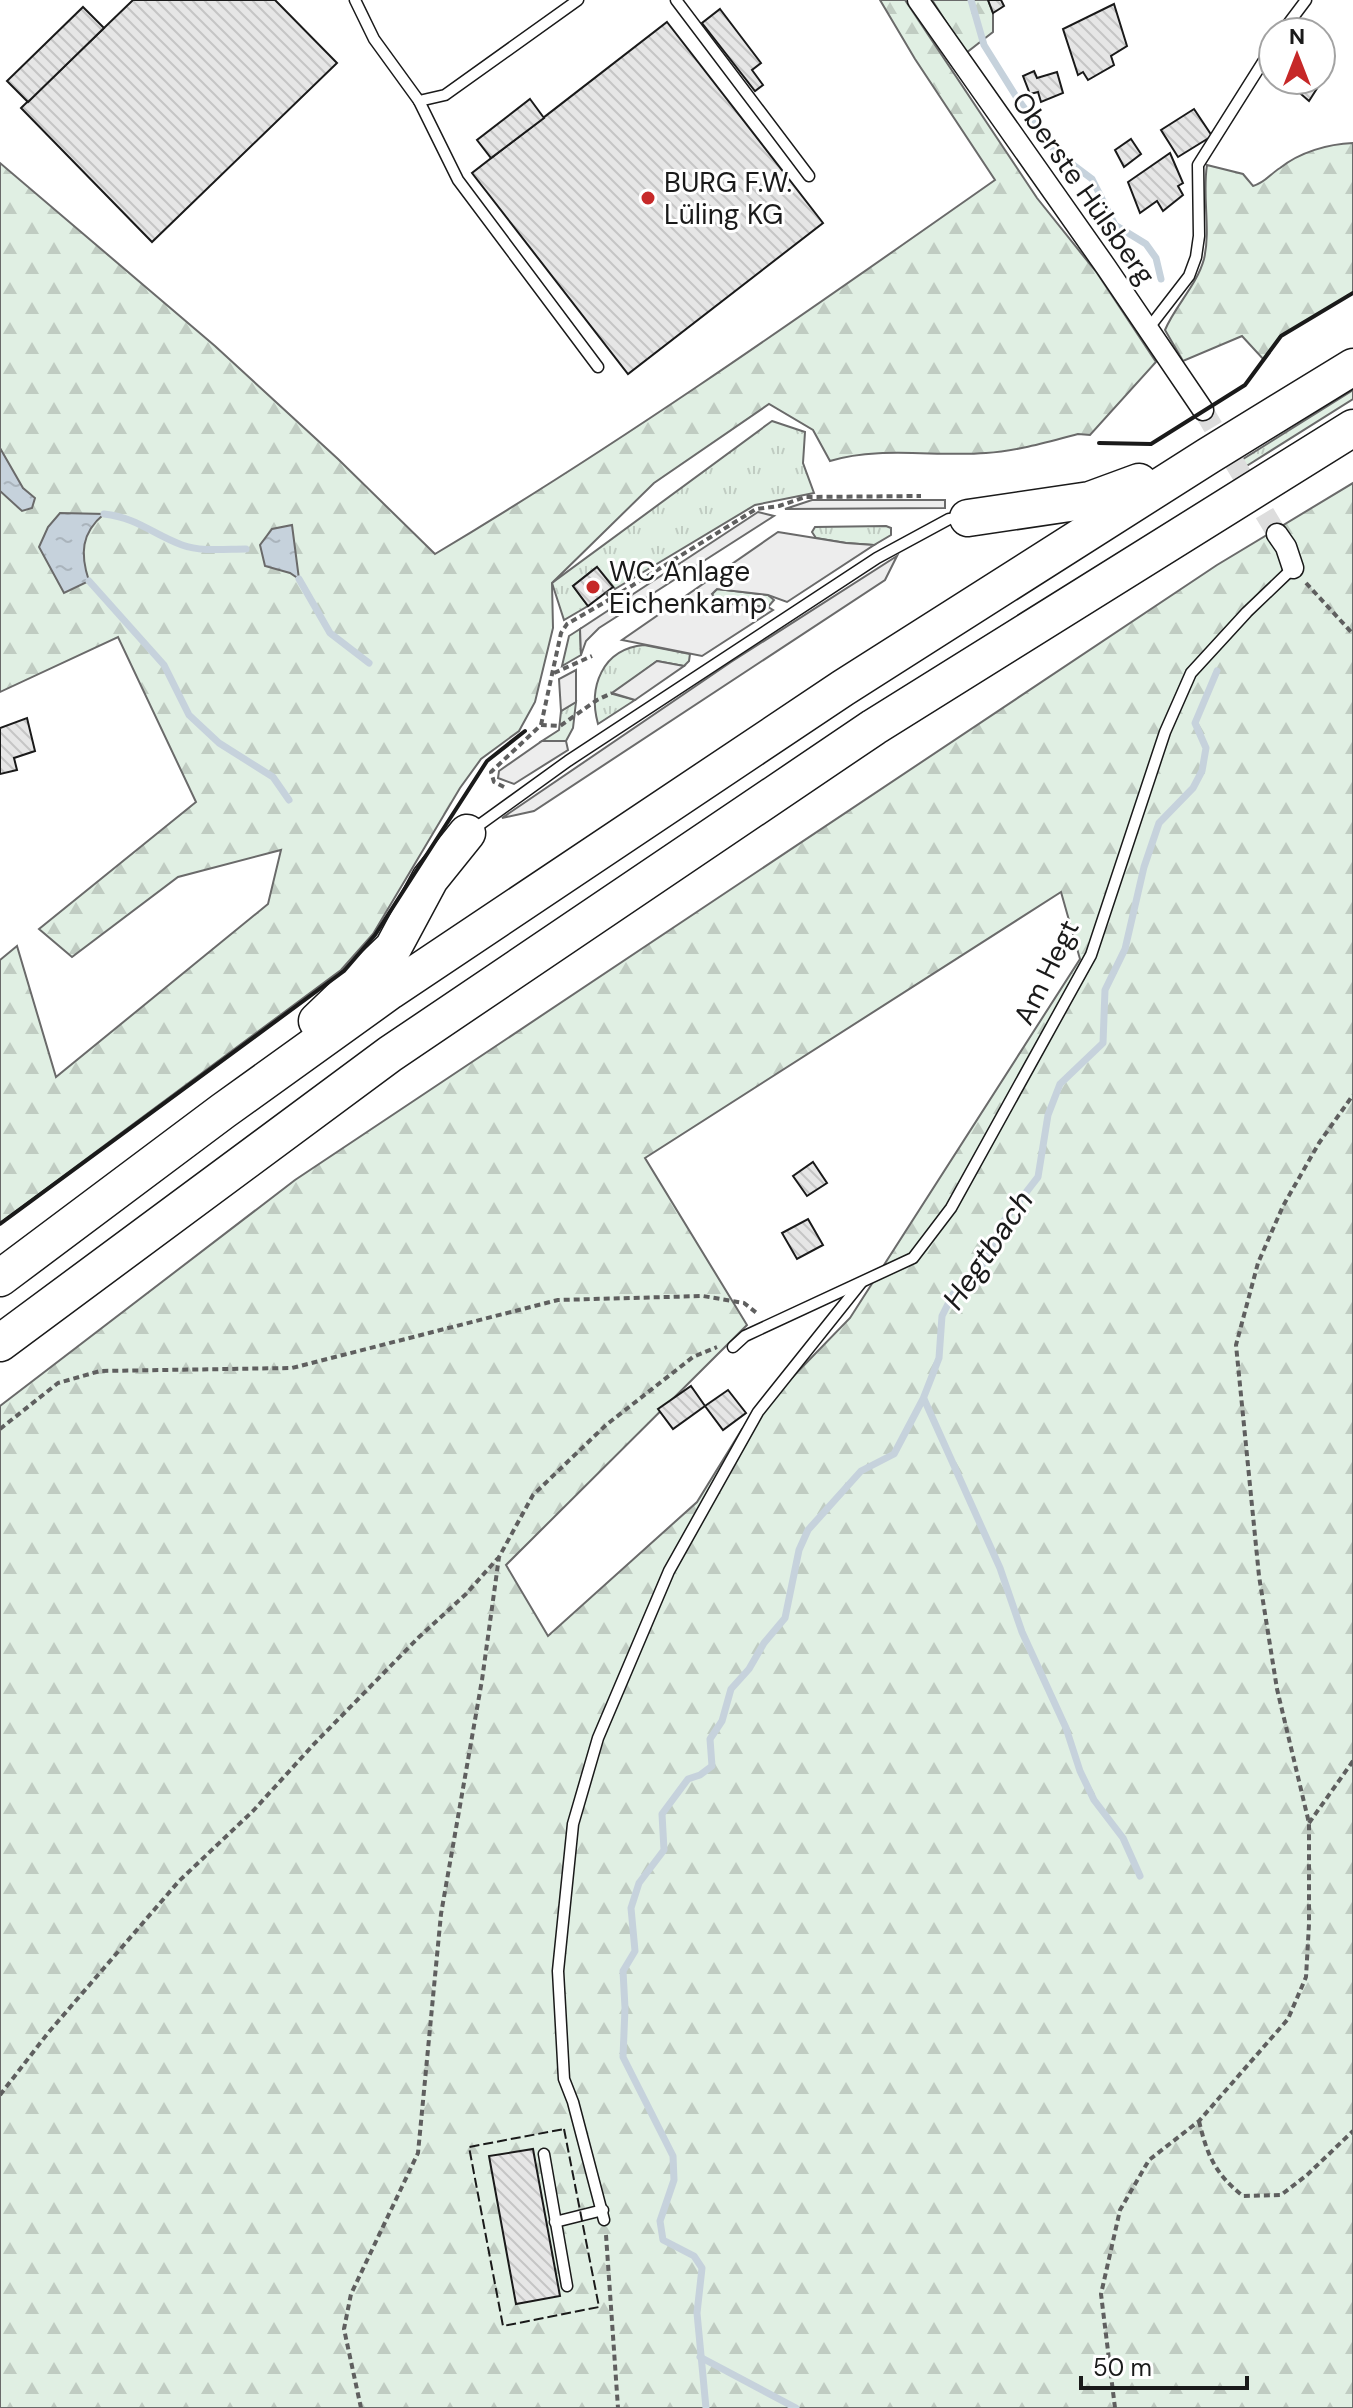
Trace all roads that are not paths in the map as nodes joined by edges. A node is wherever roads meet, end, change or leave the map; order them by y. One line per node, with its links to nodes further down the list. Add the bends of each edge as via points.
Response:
1 (355, 0): 6 (lane, via 374,39)
2 (578, 0): 6 (lane, via 445,95)
3 (676, 0): 7 (lane)
4 (918, 0): 8 (street, Oberste Hülsberg)
5 (1257, 71): 8 (lane, via 1198,165 1196,257 1189,276)
6 (419, 101): 9 (lane, via 458,180)
7 (809, 176)
8 (1148, 329): 11 (street, Oberste Hülsberg)
9 (598, 367)
10 (1353, 367): 13 (highway)
11 (1203, 410)
12 (1353, 428): 21 (highway, via 808,771 390,1054)
13 (1208, 456): 14 (highway, via 1090,500); 18 (highway, via 817,705 390,991)
14 (968, 518): 17 (lane, via 949,519 877,558)
15 (1277, 534): 16 (street)
16 (1293, 568): 20 (lane, Am Hegt, via 1191,673 1165,732 1091,955 951,1208 913,1258)
17 (467, 833): 18 (highway, via 430,879 393,948)
18 (223, 1111): 19 (highway)
19 (0, 1278)
20 (861, 1283): 22 (lane, Am Hegt, via 745,1336); 24 (lane, via 758,1412 669,1571 598,1738 573,1824 558,1971 564,2079 604,2215)
21 (0, 1343)
22 (733, 1347)
23 (544, 2154): 24 (lane)
24 (555, 2222): 25 (lane)
25 (567, 2286)

